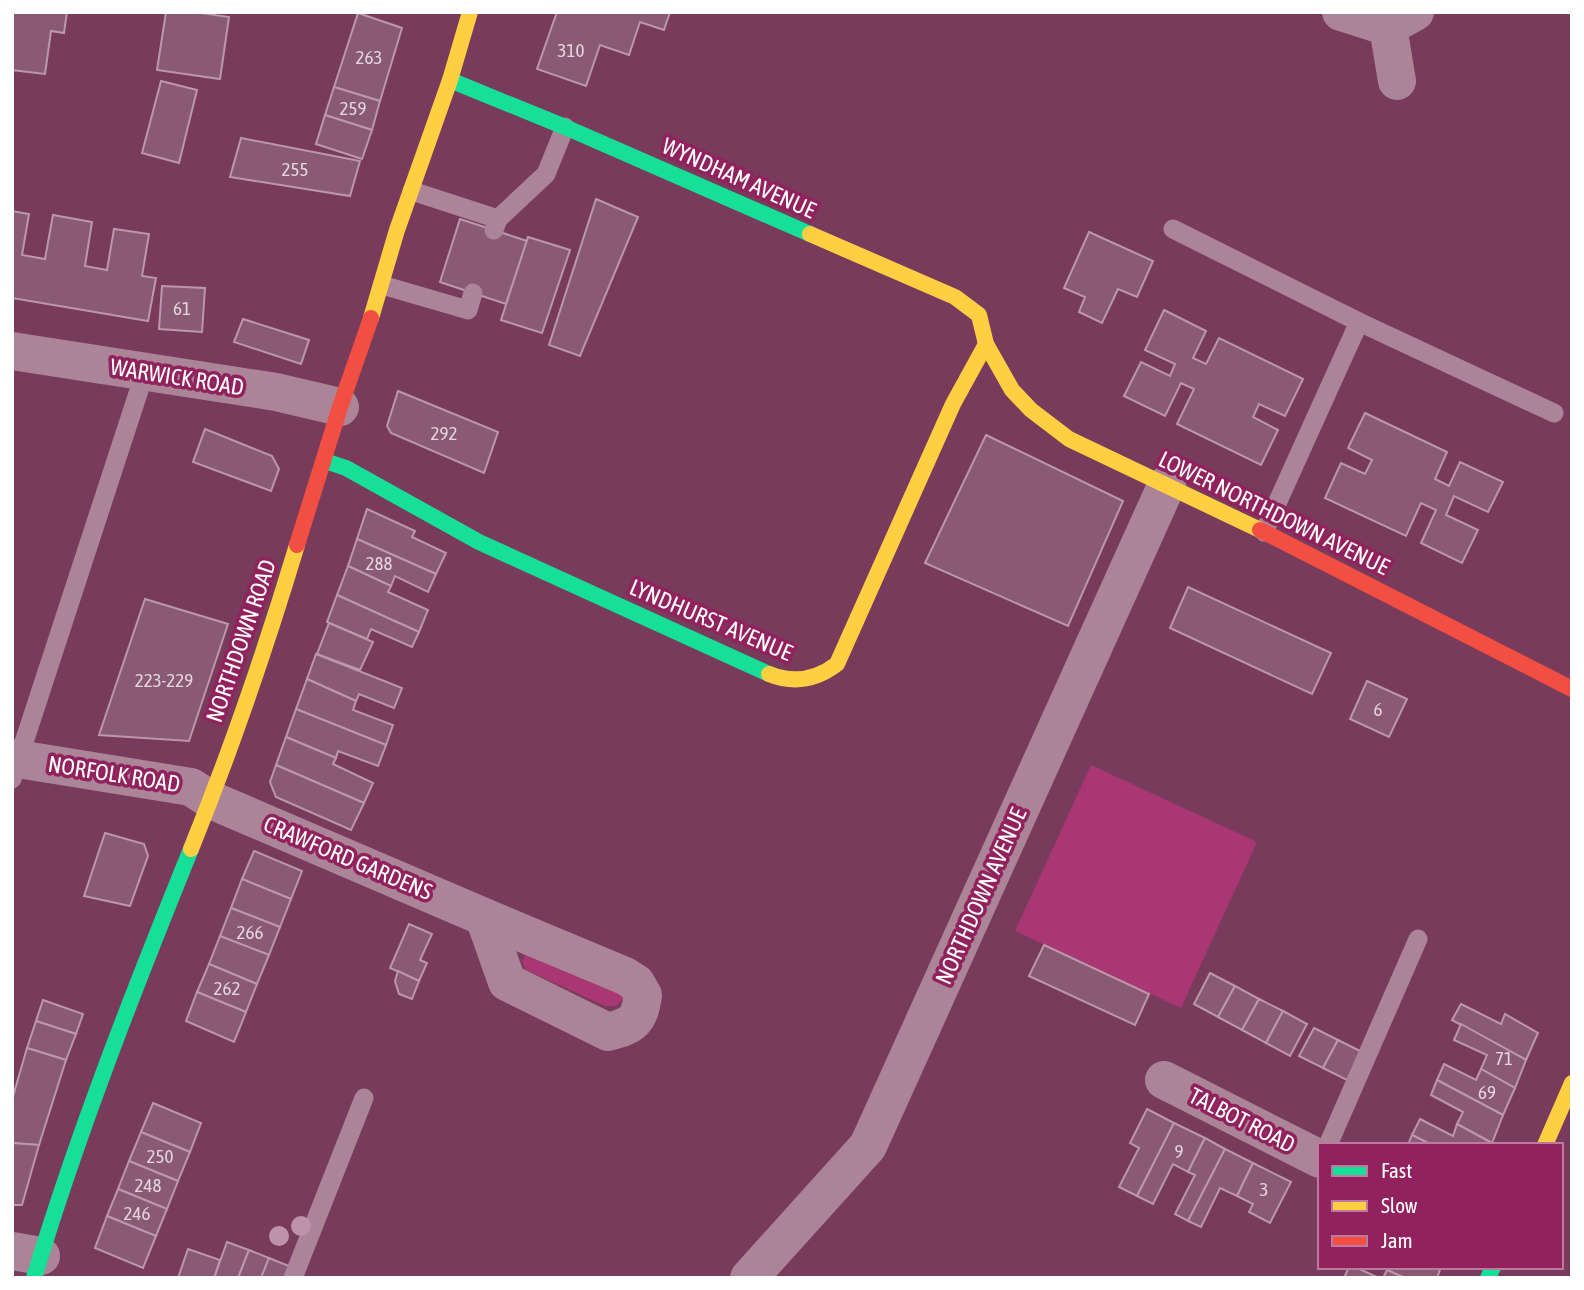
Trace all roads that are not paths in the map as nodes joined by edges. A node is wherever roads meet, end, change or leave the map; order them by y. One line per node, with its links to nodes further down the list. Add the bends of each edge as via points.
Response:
1 (470, 12): 4 (street, NORTHDOWN ROAD)
2 (1341, 12): 3 (street)
3 (1401, 20): 5 (street)
4 (450, 80): 6 (street, WYNDHAM AVENUE); 7 (street, NORTHDOWN ROAD)
5 (1397, 81)
6 (565, 127): 7 (lane, via 546,174 496,224); 12 (street, WYNDHAM AVENUE, via 955,297 979,315)
7 (412, 191): 9 (street, NORTHDOWN ROAD)
8 (1173, 229): 11 (lane)
9 (382, 285): 10 (lane, via 468,310); 15 (street, NORTHDOWN ROAD)
10 (474, 293)
11 (1359, 322): 16 (lane); 19 (lane)
12 (986, 344): 17 (street, LYNDHURST AVENUE, via 953,404 837,664 823,676 807,680 773,676 480,542 346,468); 18 (street, LOWER NORTHDOWN AVENUE, via 1012,390 1031,410 1069,439)
13 (12, 351): 14 (street, WARWICK ROAD)
14 (145, 372): 15 (street, WARWICK ROAD); 21 (lane)
15 (340, 407): 17 (street, NORTHDOWN ROAD)
16 (1554, 413)
17 (325, 461): 22 (street, NORTHDOWN ROAD)
18 (1167, 484): 19 (street, LOWER NORTHDOWN AVENUE); 33 (street, NORTHDOWN AVENUE, via 868,1146)
19 (1265, 532): 20 (street, LOWER NORTHDOWN AVENUE)
20 (1572, 689)
21 (15, 765): 22 (street, NORFOLK ROAD, via 191,787)
22 (211, 800): 23 (street, CRAWFORD GARDENS); 31 (street, NORTHDOWN ROAD, via 60,1196)
23 (484, 917)
24 (1418, 939): 28 (lane)
25 (1164, 1080): 30 (street, TALBOT ROAD)
26 (1572, 1083): 29 (street)
27 (364, 1098): 32 (lane)
28 (1329, 1143)
29 (1546, 1143)
30 (1318, 1158)
31 (29, 1261)
32 (293, 1278)
33 (749, 1278)

